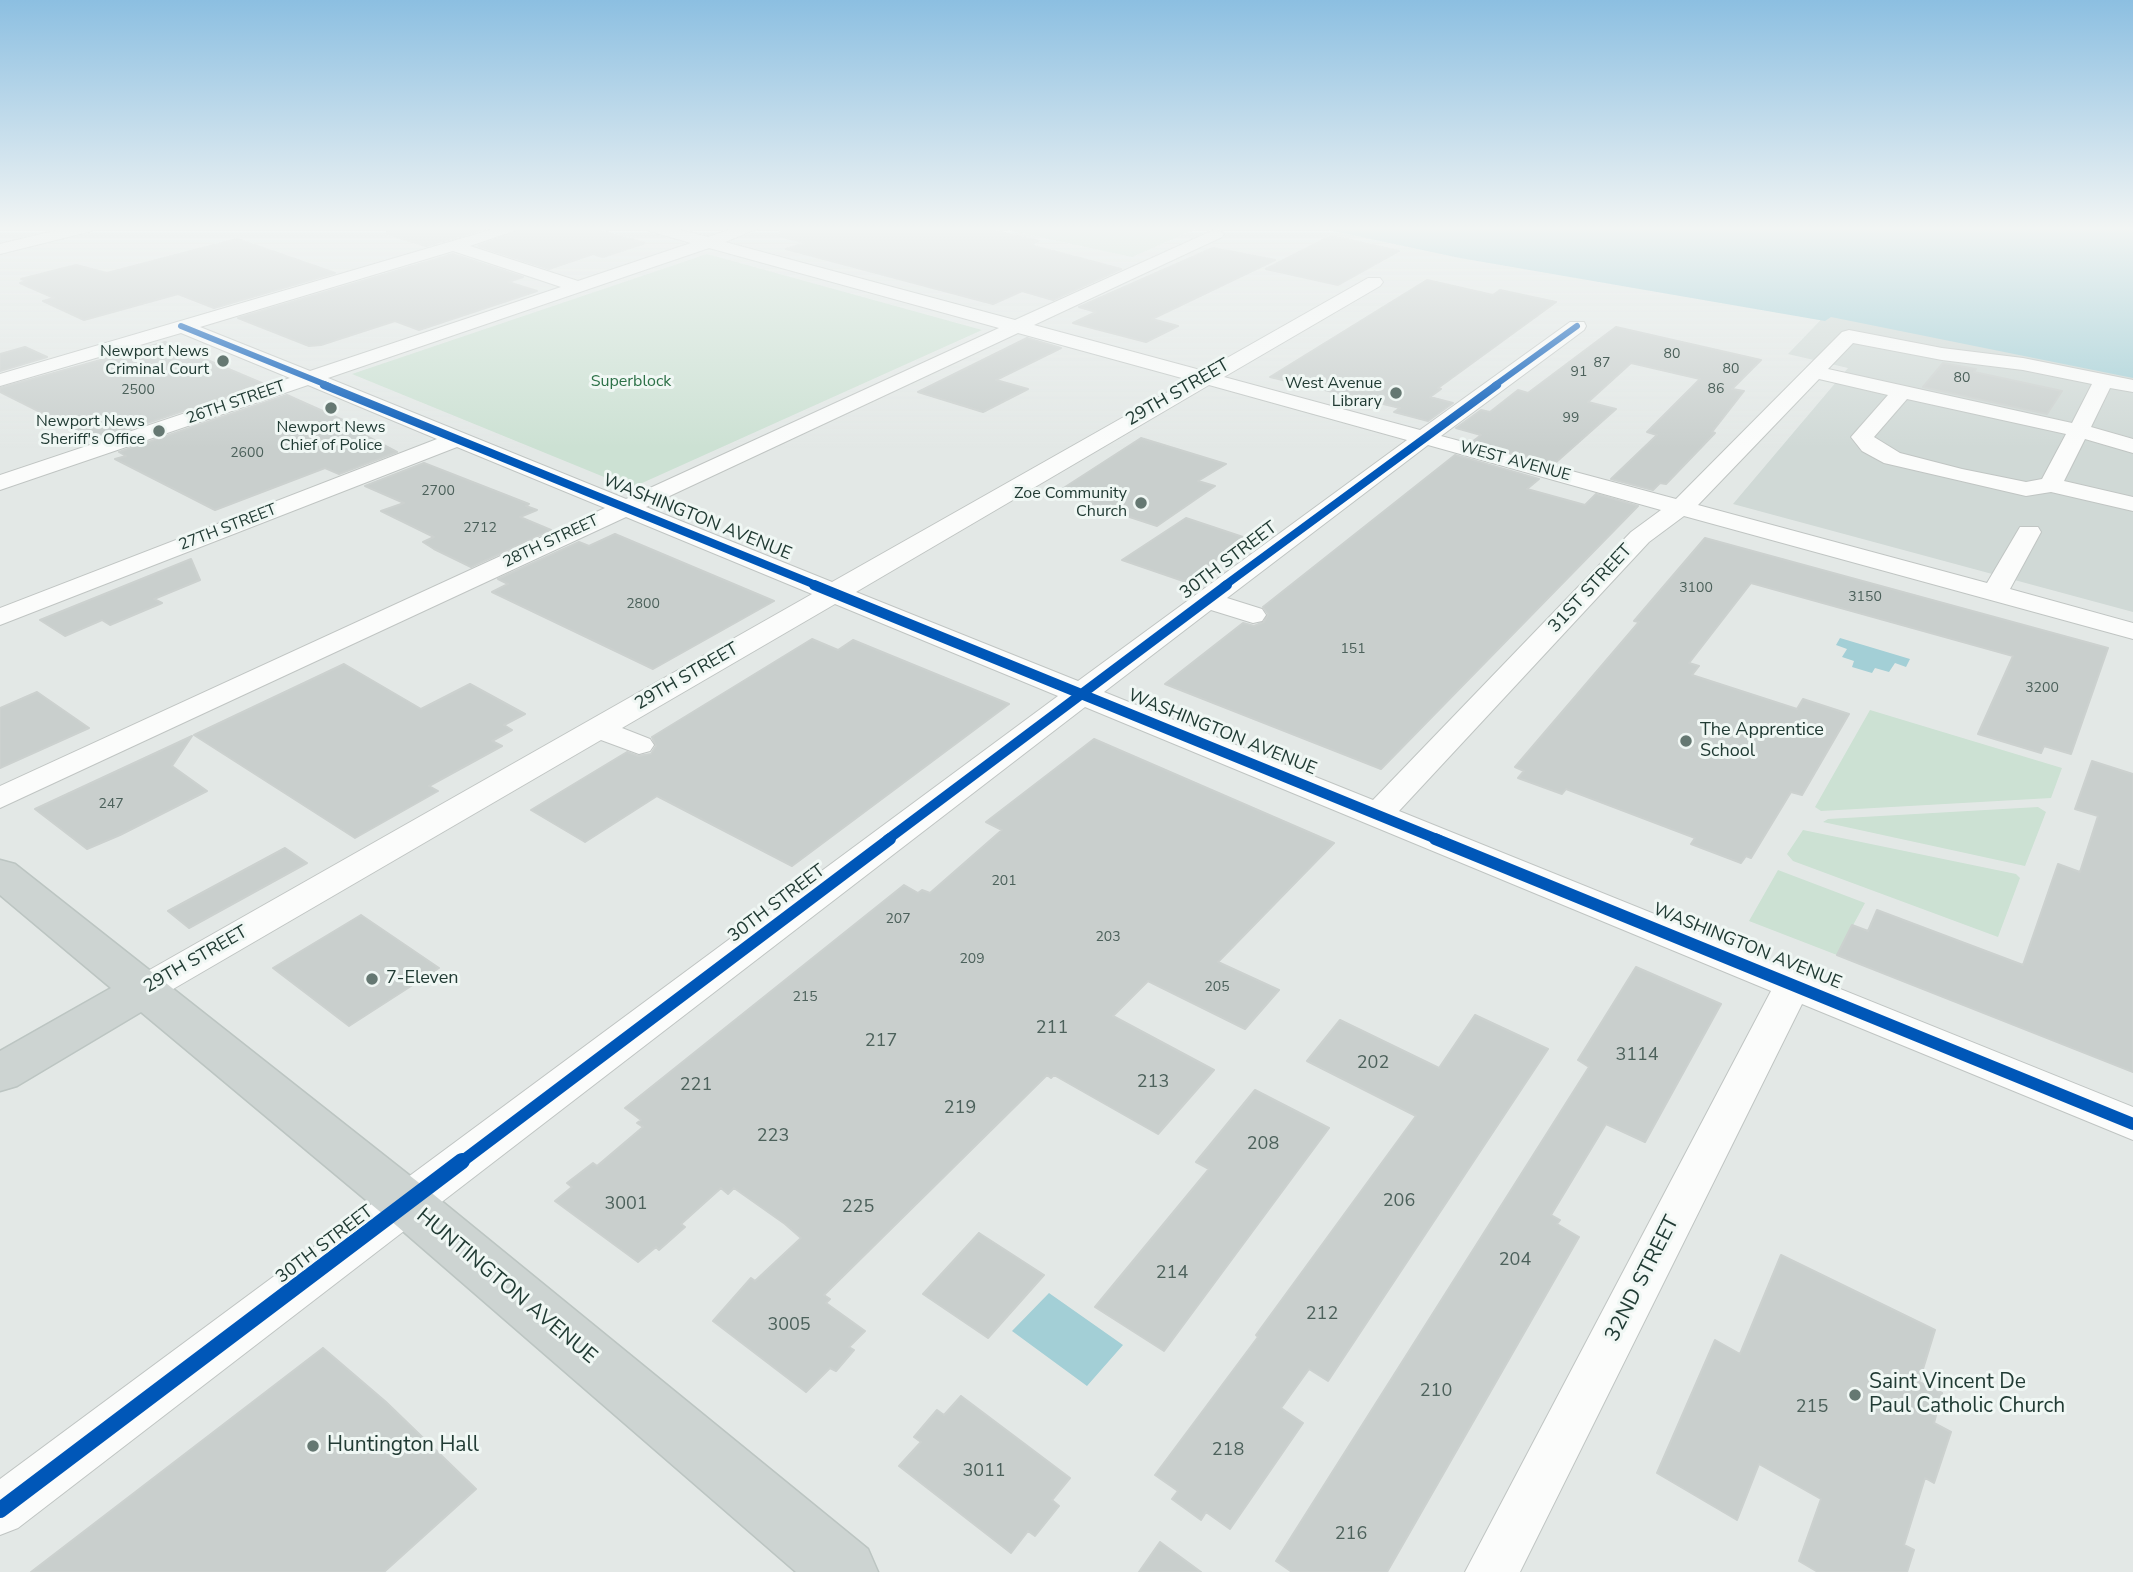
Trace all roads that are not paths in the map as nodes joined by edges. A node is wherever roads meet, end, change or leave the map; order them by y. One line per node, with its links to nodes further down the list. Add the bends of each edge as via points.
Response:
1 (265, 301): 6 (street)
2 (531, 301): 10 (street, 26TH STREET)
3 (925, 301): 7 (street, WEST AVENUE)
4 (1069, 301): 7 (street, 28TH STREET)
5 (1340, 301): 11 (street, 29TH STREET)
6 (181, 326): 10 (street, WASHINGTON AVENUE); 12 (street)
7 (1015, 326): 11 (street, WEST AVENUE); 24 (street, 28TH STREET)
8 (1577, 326): 17 (street, 30TH STREET)
9 (1813, 372): 13 (street, 31ST STREET, via 1849,336); 15 (street); 23 (street, 31ST STREET)
10 (307, 378): 18 (street, WASHINGTON AVENUE); 20 (street, 26TH STREET)
11 (1205, 378): 17 (street, WEST AVENUE); 26 (street, 29TH STREET)
12 (0, 380)
13 (2104, 380): 14 (street); 16 (street)
14 (2133, 386)
15 (1902, 392): 16 (street); 21 (street, via 1862,438 1870,446 1892,458 1960,476 2026,489)
16 (2076, 430): 19 (street); 21 (street)
17 (1424, 438): 23 (street, WEST AVENUE); 28 (street, 30TH STREET)
18 (457, 439): 24 (street, WASHINGTON AVENUE); 30 (street, 27TH STREET)
19 (2133, 446)
20 (0, 483)
21 (2051, 485): 22 (street)
22 (2133, 504)
23 (1682, 507): 27 (street, WEST AVENUE); 36 (street, 31ST STREET, via 1640,537)
24 (625, 508): 26 (street, WASHINGTON AVENUE); 35 (street, 28TH STREET)
25 (2029, 532): 27 (street)
26 (833, 593): 32 (street, WASHINGTON AVENUE); 33 (street, 29TH STREET)
27 (1995, 593): 31 (street, WEST AVENUE)
28 (1207, 600): 29 (street); 32 (street, 30TH STREET)
29 (1253, 615)
30 (0, 617)
31 (2133, 631)
32 (1082, 694): 36 (street, WASHINGTON AVENUE); 42 (street, 30TH STREET)
33 (597, 728): 34 (street); 39 (street, 29TH STREET)
34 (639, 745)
35 (0, 798)
36 (1377, 815): 38 (street, WASHINGTON AVENUE)
37 (0, 873): 39 (main road, HUNTINGTON AVENUE)
38 (1793, 985): 41 (street, WASHINGTON AVENUE); 45 (street, 32ND STREET)
39 (143, 990): 40 (main road, 29TH STREET); 42 (main road, HUNTINGTON AVENUE)
40 (0, 1073)
41 (2133, 1124)
42 (409, 1205): 43 (street, 30TH STREET); 44 (main road, HUNTINGTON AVENUE)
43 (0, 1510)
44 (845, 1572)
45 (1492, 1572)

